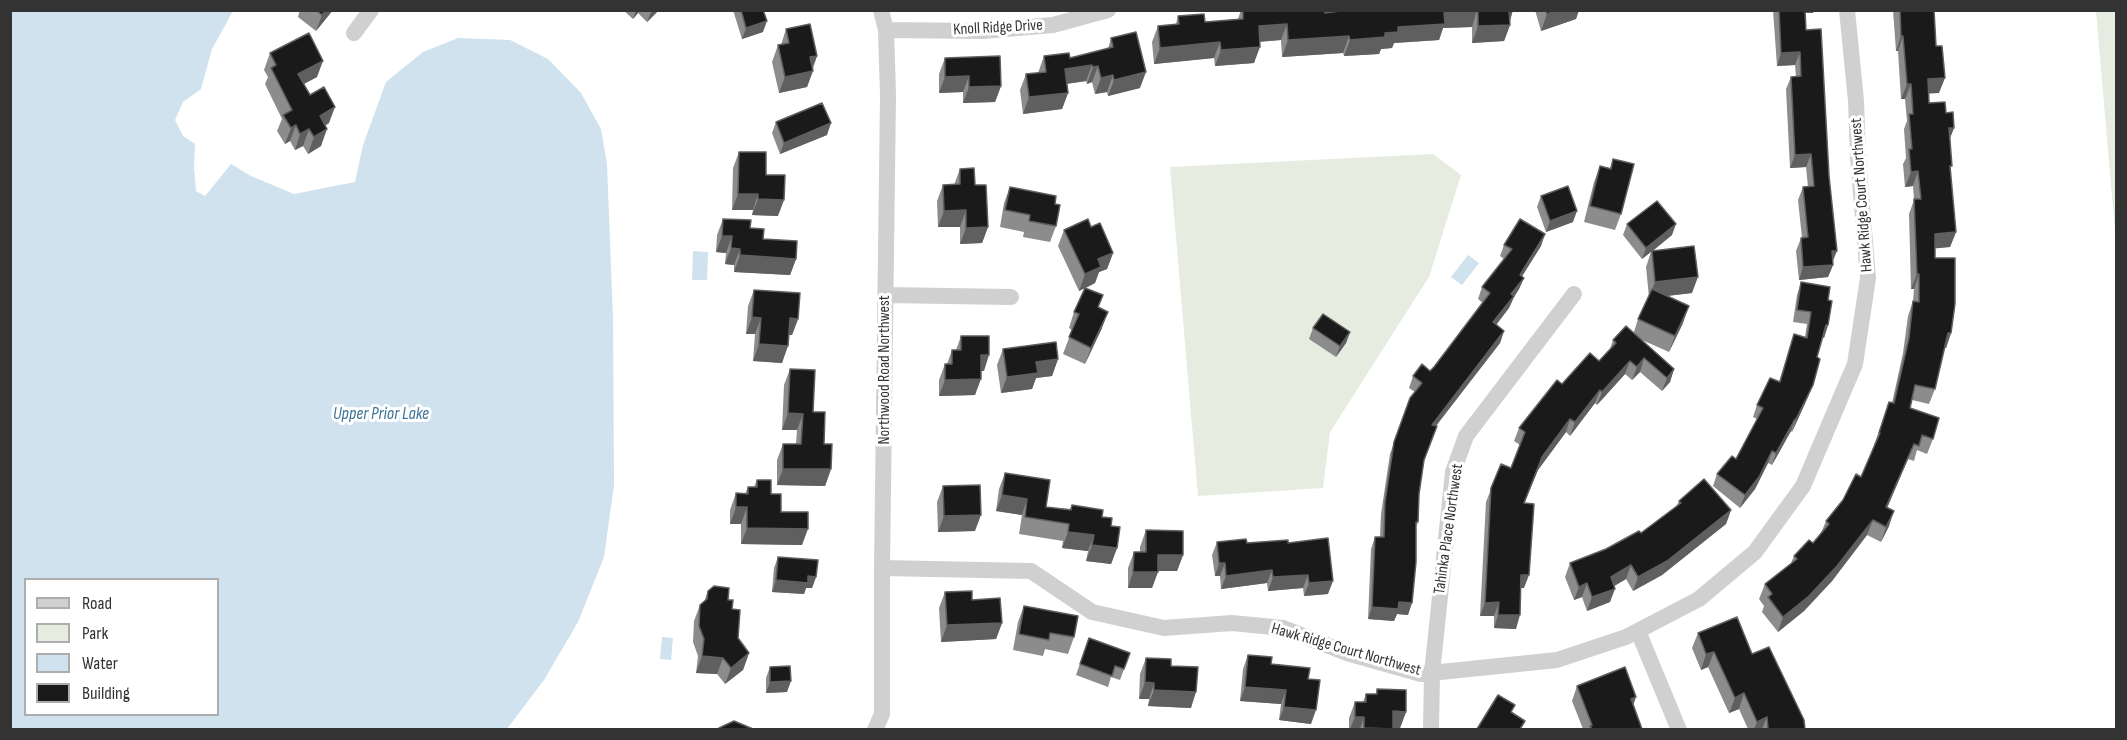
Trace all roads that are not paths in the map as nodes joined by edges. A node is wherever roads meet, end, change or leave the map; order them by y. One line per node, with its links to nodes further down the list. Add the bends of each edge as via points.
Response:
1 (371, 10): 6 (street)
2 (881, 10): 5 (street, Northwood Road Northwest)
3 (1108, 10): 5 (street, Knoll Ridge Drive, via 1053,25 983,32)
4 (1847, 10): 11 (street, Hawk Ridge Court Northwest, via 1868,278 1855,364 1803,486 1755,552 1699,599)
5 (886, 30): 8 (street, Northwood Road Northwest)
6 (354, 33)
7 (1574, 294): 12 (street, Tahinka Place Northwest, via 1466,436 1453,472)
8 (885, 296): 9 (street); 10 (street, Northwood Road Northwest)
9 (1011, 297)
10 (882, 568): 12 (street, Hawk Ridge Court Northwest, via 1031,571 1092,612 1164,628 1232,623 1283,628 1347,654 1422,674); 13 (street, Northwood Road Northwest, via 882,714)
11 (1638, 631): 12 (street, Hawk Ridge Court Northwest, via 1557,660); 15 (street)
12 (1432, 673): 14 (street, Tahinka Place Northwest)
13 (875, 729)
14 (1431, 729)
15 (1679, 729)

